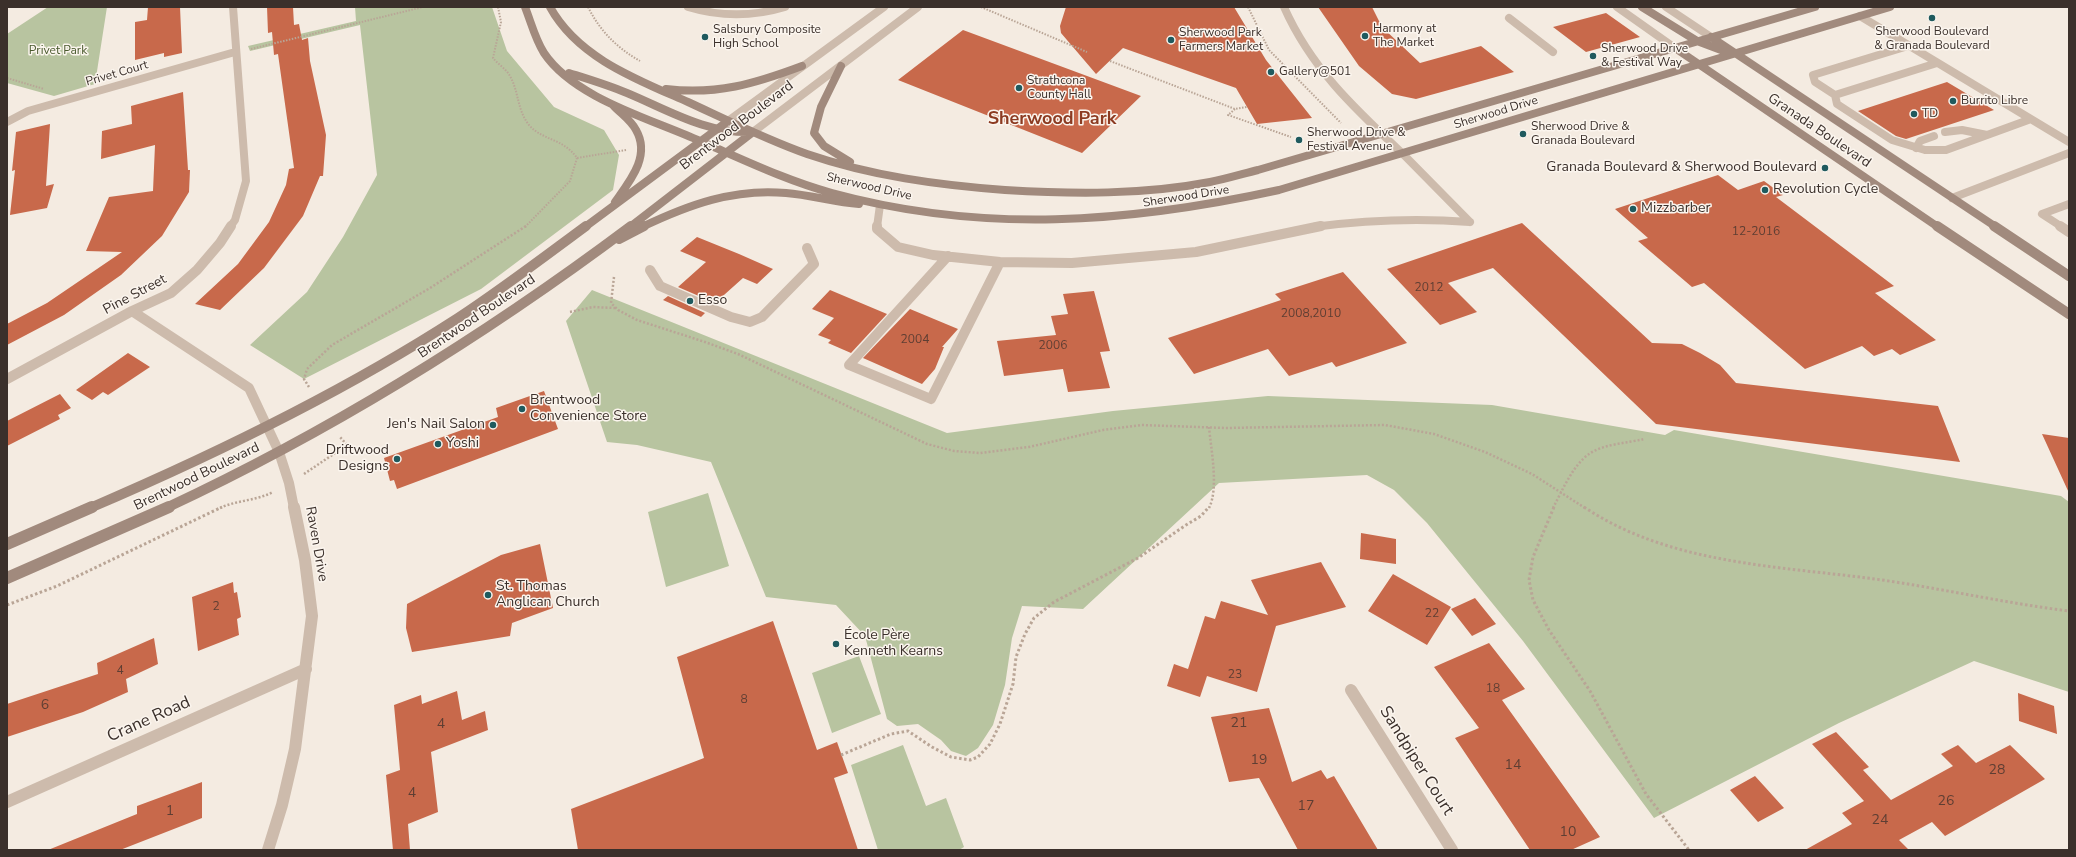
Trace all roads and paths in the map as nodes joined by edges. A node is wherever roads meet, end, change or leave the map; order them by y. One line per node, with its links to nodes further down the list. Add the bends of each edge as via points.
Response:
1 (233, 7): 25 (street, Pine Street)
2 (423, 7): 25 (path)
3 (498, 7): 61 (path, via 501,22 493,58 511,78 518,110 531,128 563,143 573,150)
4 (525, 7): 35 (main road, Sherwood Drive, via 545,54)
5 (550, 7): 37 (main road, Sherwood Drive, via 574,38 596,57)
6 (588, 7): 31 (path, via 605,36)
7 (688, 7): 8 (street, via 711,14 731,16 748,16)
8 (785, 7)
9 (884, 7): 33 (street, Brentwood Boulevard)
10 (918, 7): 34 (street, Brentwood Boulevard)
11 (981, 7): 26 (path)
12 (1248, 7): 46 (path, via 1269,50)
13 (1284, 7): 50 (street, via 1290,23 1318,70)
14 (1617, 7): 24 (street)
15 (1642, 7): 22 (main road)
16 (1666, 7): 21 (street)
17 (1815, 7): 21 (main road, Sherwood Drive)
18 (1890, 7): 19 (main road, Sherwood Drive)
19 (1860, 16): 23 (street); 28 (main road, Sherwood Drive)
20 (1509, 18): 27 (street)
21 (1711, 37): 22 (main road, Sherwood Drive); 28 (main road, Granada Boulevard)
22 (1697, 41): 24 (main road, Sherwood Drive); 28 (main road, via 1721,51)
23 (1908, 46): 30 (street); 38 (street, via 1813,75 1815,82)
24 (1675, 48): 32 (main road, Granada Boulevard); 50 (main road, Sherwood Drive)
25 (235, 52): 39 (street, Privet Court); 76 (street, Pine Street, via 246,181 235,220 197,270 170,293)
26 (1088, 52)
27 (1553, 52)
28 (1735, 53): 32 (main road, Sherwood Drive); 63 (main road, Granada Boulevard)
29 (1110, 61): 42 (path)
30 (1937, 63): 38 (street); 43 (street)
31 (644, 64)
32 (1699, 64): 59 (main road, Sherwood Drive); 78 (main road, Granada Boulevard)
33 (802, 66): 37 (main road, via 765,80 722,91 692,93); 44 (street, Brentwood Boulevard)
34 (841, 66): 48 (street, Brentwood Boulevard); 62 (main road, via 816,116 814,133 824,146)
35 (559, 69): 40 (main road, Sherwood Drive, via 585,89); 47 (main road, via 624,92)
36 (7, 78): 39 (path, via 57,93)
37 (653, 87): 44 (main road, Sherwood Drive)
38 (1835, 95): 56 (street, via 1838,104 1892,140)
39 (65, 101): 45 (street, Privet Court, via 28,111)
40 (610, 102): 54 (main road, Sherwood Drive); 66 (main road, via 636,130 641,148 641,161)
41 (1248, 107): 42 (path)
42 (1235, 109): 53 (path, via 1228,115)
43 (2031, 120): 51 (street); 55 (street)
44 (728, 121): 47 (main road, Brentwood Boulevard); 48 (main road, Sherwood Drive)
45 (7, 122)
46 (1341, 123)
47 (715, 130): 48 (main road, via 732,133); 54 (main road, Brentwood Boulevard)
48 (754, 132): 58 (main road, Brentwood Boulevard); 62 (main road, Sherwood Drive, via 807,154)
49 (1945, 132): 51 (street, via 1962,130)
50 (1383, 134): 59 (street); 62 (main road, Sherwood Drive, via 1210,182 1108,192 1054,193 953,186)
51 (1987, 135): 56 (street, via 1946,150)
52 (1934, 136): 56 (street, via 1920,141)
53 (1291, 137)
54 (700, 141): 58 (main road, Sherwood Drive); 66 (main road, Brentwood Boulevard)
55 (2069, 142)
56 (1916, 148)
57 (630, 149): 61 (path)
58 (726, 153): 65 (main road, Sherwood Drive, via 831,193); 69 (main road, Brentwood Boulevard)
59 (1402, 153): 65 (main road, Sherwood Drive, via 1226,204 1127,218 1030,220 952,215); 71 (street, via 1470,222 1427,219 1359,221 1306,228 1196,252 1072,263)
60 (2069, 153): 63 (street)
61 (577, 158): 80 (path, via 570,181 523,229 318,356 307,369 304,379)
62 (862, 169)
63 (1952, 198): 73 (main road, Granada Boulevard)
64 (2069, 204): 67 (street, via 2042,214)
65 (880, 205): 69 (main road, via 837,203 771,192 720,197 678,209); 70 (street, via 878,229 898,247)
66 (610, 208): 80 (main road, Brentwood Boulevard, via 458,318)
67 (2069, 232)
68 (807, 248): 72 (street, via 814,264 762,317 750,322 731,317 660,286)
69 (595, 252): 81 (main road, Brentwood Boulevard, via 517,308 430,365)
70 (948, 256): 71 (street); 71 (street, via 849,364 931,400)
71 (1000, 262)
72 (650, 270)
73 (2069, 276)
74 (614, 277): 75 (path, via 611,303)
75 (615, 308): 77 (path, via 593,307); 83 (path, via 658,329 717,345 746,357 942,449 983,453 1005,452 1039,447 1129,426)
76 (132, 311): 79 (street, Pine Street); 82 (street, Raven Drive, via 249,388)
77 (570, 312)
78 (2069, 314)
79 (7, 378)
80 (314, 400): 82 (main road, Brentwood Boulevard)
81 (329, 425): 85 (main road, Brentwood Boulevard); 86 (path, via 347,445)
82 (267, 427): 85 (street, Raven Drive); 88 (main road, Brentwood Boulevard, via 139,487)
83 (1209, 427): 87 (path, via 1381,424 1400,426 1430,433 1494,456); 94 (path, via 1212,484 1210,506 1204,514 1182,526 1143,556 1093,584 1069,594 1037,615 1016,658 1013,684 994,738 978,757 966,760 949,757 908,731 891,734)
84 (1644, 439): 87 (path, via 1590,453 1578,465)
85 (279, 452): 86 (street, Raven Drive); 89 (main road, Brentwood Boulevard, via 147,517)
86 (289, 483): 90 (path, via 260,499 231,503 57,586); 92 (street, Raven Drive, via 305,560 312,616)
87 (1563, 493): 91 (path, via 1603,519 1644,539 1693,553 1883,580); 98 (path, via 1532,557 1529,580 1533,600 1549,630 1590,692 1646,794)
88 (7, 544)
89 (7, 578)
90 (7, 605)
91 (2069, 611)
92 (306, 669): 95 (street, Crane Road); 96 (street, Raven Drive, via 295,749)
93 (1351, 690): 97 (street, Sandpiper Court)
94 (841, 755)
95 (7, 802)
96 (268, 850)
97 (1452, 850)
98 (1689, 850)

